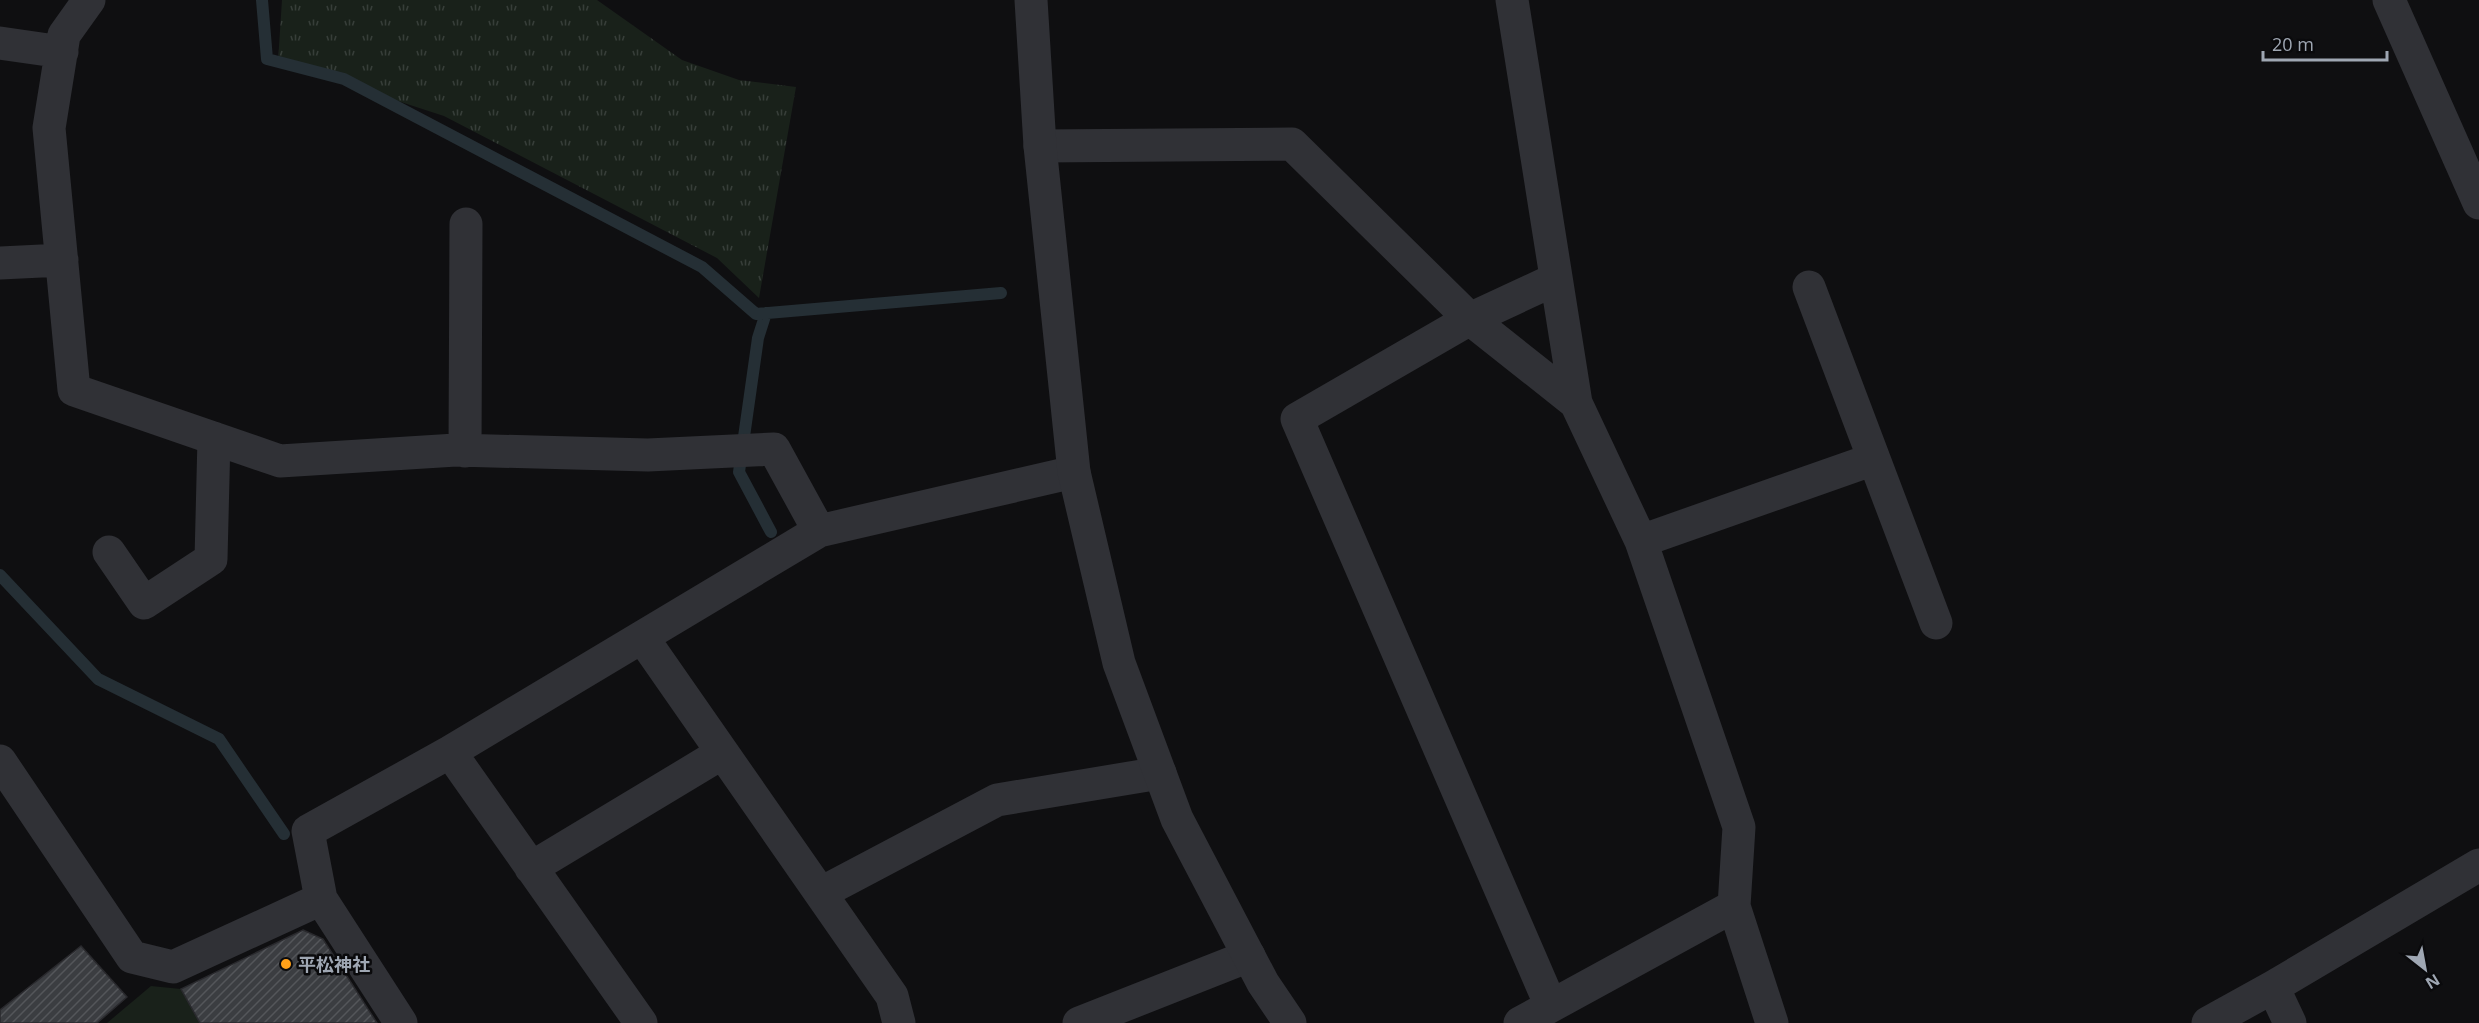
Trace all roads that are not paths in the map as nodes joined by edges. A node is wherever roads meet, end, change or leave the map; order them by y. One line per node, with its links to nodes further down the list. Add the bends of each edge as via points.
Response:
1 (89, 0): 6 (street, via 64,35)
2 (1031, 0): 7 (street)
3 (1512, 0): 12 (street)
4 (2388, 0): 8 (street)
5 (0, 42): 6 (street)
6 (62, 51): 10 (street, via 49,128)
7 (1040, 146): 14 (street, via 1292,144); 19 (street)
8 (2479, 203)
9 (466, 225): 17 (street)
10 (62, 260): 11 (street); 16 (street, via 74,390)
11 (0, 263)
12 (1556, 279): 14 (street); 15 (street)
13 (1809, 287): 18 (street)
14 (1470, 320): 15 (street); 36 (street, via 1297,418)
15 (1576, 403): 21 (street)
16 (214, 438): 17 (street, via 280,461); 22 (street, via 211,559 144,603)
17 (465, 451): 20 (street, via 648,455 774,449)
18 (1874, 459): 21 (street); 23 (street)
19 (1074, 472): 20 (street); 28 (street, via 1119,663)
20 (819, 531): 24 (street)
21 (1641, 541): 33 (street, via 1739,827)
22 (110, 552)
23 (1936, 623)
24 (642, 637): 25 (street); 26 (street)
25 (450, 752): 30 (street); 32 (street, via 308,831)
26 (722, 753): 30 (street); 31 (street)
27 (0, 761): 32 (street, via 132,957 173,967)
28 (1160, 773): 31 (street, via 997,800); 34 (street, via 1177,819)
29 (2479, 865): 35 (street)
30 (531, 868): 38 (street)
31 (821, 893): 39 (street, via 892,996)
32 (321, 899): 37 (street)
33 (1734, 906): 36 (street); 43 (street)
34 (1249, 956): 40 (street); 41 (street)
35 (2273, 987): 44 (street); 45 (street)
36 (1551, 1006): 42 (street)
37 (401, 1023)
38 (641, 1023)
39 (899, 1023)
40 (1080, 1023)
41 (1290, 1023)
42 (1520, 1023)
43 (1772, 1023)
44 (2208, 1023)
45 (2290, 1023)

